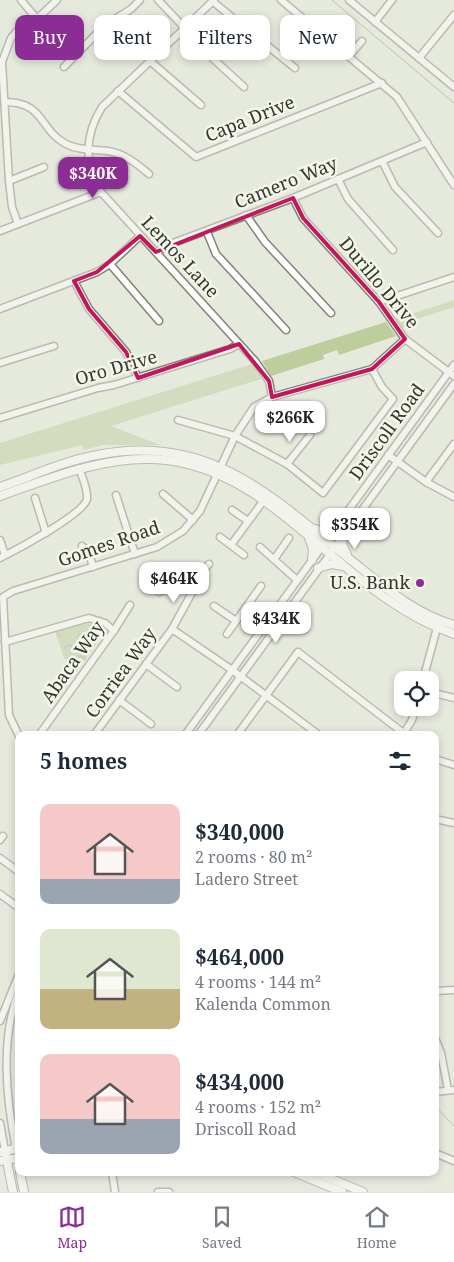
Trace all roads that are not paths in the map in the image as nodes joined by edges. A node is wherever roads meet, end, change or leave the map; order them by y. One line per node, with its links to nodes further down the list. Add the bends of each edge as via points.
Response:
1 (21, 0): 9 (street)
2 (57, 0): 10 (street)
3 (140, 0): 24 (street, via 105,25)
4 (158, 0): 15 (street)
5 (281, 0): 12 (street)
6 (349, 0): 14 (street)
7 (392, 0): 14 (street)
8 (213, 1): 11 (street, Lemos Lane); 25 (street)
9 (34, 15)
10 (41, 15)
11 (199, 15)
12 (299, 15)
13 (454, 15): 20 (street)
14 (375, 22): 20 (street)
15 (180, 23)
16 (180, 33): 23 (street, Lemos Lane)
17 (15, 34): 30 (street, via 8,43 2,62)
18 (362, 41): 19 (street)
19 (355, 49)
20 (419, 58): 28 (street)
21 (215, 60): 27 (street)
22 (354, 60): 26 (street)
23 (150, 61): 29 (street, Lemos Lane); 31 (street)
24 (64, 67)
25 (295, 68)
26 (382, 83): 29 (street, Capa Drive, via 196,157); 32 (street, via 397,97)
27 (244, 87)
28 (454, 87)
29 (118, 91): 33 (street, Lemos Lane, via 94,119)
30 (5, 102): 33 (street, via 24,104 33,109 66,144); 40 (street)
31 (201, 105)
32 (427, 142): 34 (street, Camero Way); 38 (street)
33 (88, 150): 37 (street, via 122,154); 42 (street, Lemos Lane, via 89,168)
34 (382, 162): 39 (street, Camero Way); 48 (street, via 395,188)
35 (44, 167): 40 (street)
36 (454, 172): 38 (street)
37 (149, 174)
38 (448, 178): 41 (street)
39 (338, 179): 43 (street, Camero Way); 50 (street, via 348,199)
40 (8, 181): 45 (street)
41 (454, 185)
42 (101, 192): 45 (street); 49 (street, Lemos Lane)
43 (293, 198): 44 (street, Camero Way); 55 (street, Durillo Drive, via 303,218)
44 (246, 215): 47 (street, Camero Way); 57 (street, via 265,242)
45 (18, 224): 46 (street)
46 (0, 231)
47 (207, 232): 51 (street, Camero Way); 59 (street, via 216,254)
48 (438, 233)
49 (140, 236): 51 (street, Lemos Lane); 52 (street)
50 (392, 250)
51 (156, 252): 61 (street, Lemos Lane)
52 (110, 264): 54 (street); 58 (street)
53 (454, 277): 55 (street)
54 (74, 281): 56 (street); 67 (street, via 89,309 126,352)
55 (379, 302): 60 (street, Durillo Drive)
56 (0, 308)
57 (331, 313)
58 (159, 321)
59 (286, 330)
60 (405, 339): 65 (street, Gomes Road); 66 (street, Durillo Drive)
61 (239, 344): 67 (street, Oro Drive); 69 (street, Lemos Lane, via 269,381)
62 (54, 346): 63 (street)
63 (0, 363)
64 (454, 365): 66 (street, Driscoll Road)
65 (372, 369): 69 (street, Gomes Road); 78 (street, via 393,399 323,493)
66 (451, 374): 76 (street, Driscoll Road)
67 (138, 378): 70 (street, Oro Drive)
68 (454, 384): 77 (street, Driscoll Road)
69 (272, 397): 73 (street, Gomes Road, via 254,406)
70 (0, 418)
71 (178, 420): 73 (street)
72 (310, 435): 78 (street)
73 (235, 436): 78 (street); 80 (street, Gomes Road)
74 (454, 444): 81 (street)
75 (116, 452): 79 (main road, via 86,461); 80 (main road, via 170,453); 82 (main road, via 82,458)
76 (388, 455): 77 (street); 93 (street, Driscoll Road)
77 (397, 462): 81 (street); 95 (street, Driscoll Road)
78 (287, 464)
79 (79, 468): 80 (main road, via 115,460 150,459); 85 (main road); 94 (street, via 87,498 83,507)
80 (220, 471): 88 (main road); 90 (street, Gomes Road); 92 (main road, via 258,486)
81 (426, 482): 86 (street)
82 (0, 487)
83 (163, 494): 90 (street)
84 (116, 495): 105 (street)
85 (0, 496)
86 (454, 497)
87 (35, 498): 94 (street)
88 (264, 500): 91 (street); 96 (main road)
89 (232, 510): 91 (street)
90 (193, 520): 105 (street, Gomes Road, via 167,542)
91 (248, 521): 101 (street)
92 (310, 527): 93 (main road, via 324,531); 100 (main road)
93 (336, 528): 100 (street, Driscoll Road)
94 (46, 533): 107 (street)
95 (344, 534): 104 (street, Driscoll Road); 110 (main road, via 342,544)
96 (308, 536): 100 (main road); 109 (main road, via 313,549)
97 (220, 537): 101 (street)
98 (288, 538): 108 (street)
99 (0, 540): 107 (street)
100 (324, 544): 104 (main road); 109 (street, Driscoll Road)
101 (231, 545): 106 (street)
102 (82, 546): 112 (street, via 89,553)
103 (260, 547): 108 (street)
104 (331, 550): 110 (main road); 113 (street, Driscoll Road)
105 (135, 554): 112 (street, Gomes Road)
106 (244, 555)
107 (2, 557)
108 (275, 558): 114 (street)
109 (312, 560): 114 (street, Driscoll Road)
110 (348, 563): 113 (main road); 122 (main road, via 380,594)
111 (209, 564): 115 (street)
112 (93, 567): 129 (street, Gomes Road, via 13,591 4,597)
113 (318, 568): 133 (street, Driscoll Road)
114 (297, 580): 124 (street, Driscoll Road)
115 (190, 586): 117 (street, via 182,584); 125 (street, Corriea Way, via 194,589)
116 (261, 586): 120 (street)
117 (159, 592)
118 (130, 604): 126 (street, Abaca Way)
119 (214, 606): 121 (street)
120 (242, 613): 121 (street); 124 (street)
121 (236, 622): 127 (street)
122 (438, 624): 123 (main road); 128 (main road); 132 (street)
123 (454, 624)
124 (263, 628): 131 (street, Driscoll Road)
125 (172, 629): 130 (street, Corriea Way); 131 (street)
126 (114, 631): 129 (street, via 105,622 89,618); 142 (street, Abaca Way)
127 (227, 634)
128 (454, 634)
129 (5, 642): 141 (street, via 9,715)
130 (146, 664): 134 (street); 138 (street, Corriea Way)
131 (232, 670): 133 (street); 144 (street, Driscoll Road)
132 (425, 671)
133 (240, 677): 136 (street); 145 (street, Driscoll Road)
134 (177, 687)
135 (439, 694): 137 (street)
136 (266, 696): 146 (street); 147 (street); 148 (street, via 298,652)
137 (454, 698)
138 (119, 700): 140 (street); 143 (street, Corriea Way)
139 (413, 716): 149 (street)
140 (151, 724)
141 (17, 731)
142 (42, 731)
143 (97, 731)
144 (188, 731)
145 (201, 731)
146 (240, 731)
147 (314, 731)
148 (401, 731)
149 (406, 731)
150 (439, 760): 151 (street)
151 (454, 765)
152 (439, 820): 153 (street)
153 (454, 823)
154 (0, 858): 155 (street)
155 (15, 867)
156 (0, 894): 157 (street)
157 (15, 905)
158 (15, 983): 161 (street)
159 (454, 990): 160 (street)
160 (439, 992)
161 (5, 1004): 162 (street); 164 (street)
162 (15, 1007)
163 (15, 1010): 168 (street, via 7,1032 6,1058)
164 (0, 1021)
165 (439, 1048): 166 (street)
166 (451, 1090)
167 (0, 1123): 170 (street)
168 (15, 1139)
169 (15, 1149): 170 (main road)
170 (2, 1151): 172 (main road)
171 (439, 1155): 173 (street)
172 (3, 1161): 178 (main road)
173 (454, 1161)
174 (21, 1176): 179 (main road)
175 (113, 1176): 180 (street)
176 (304, 1176): 183 (main road)
177 (325, 1176): 184 (main road)
178 (13, 1192)
179 (24, 1192)
180 (115, 1192)
181 (158, 1192): 182 (street)
182 (169, 1192)
183 (342, 1192)
184 (363, 1192)

